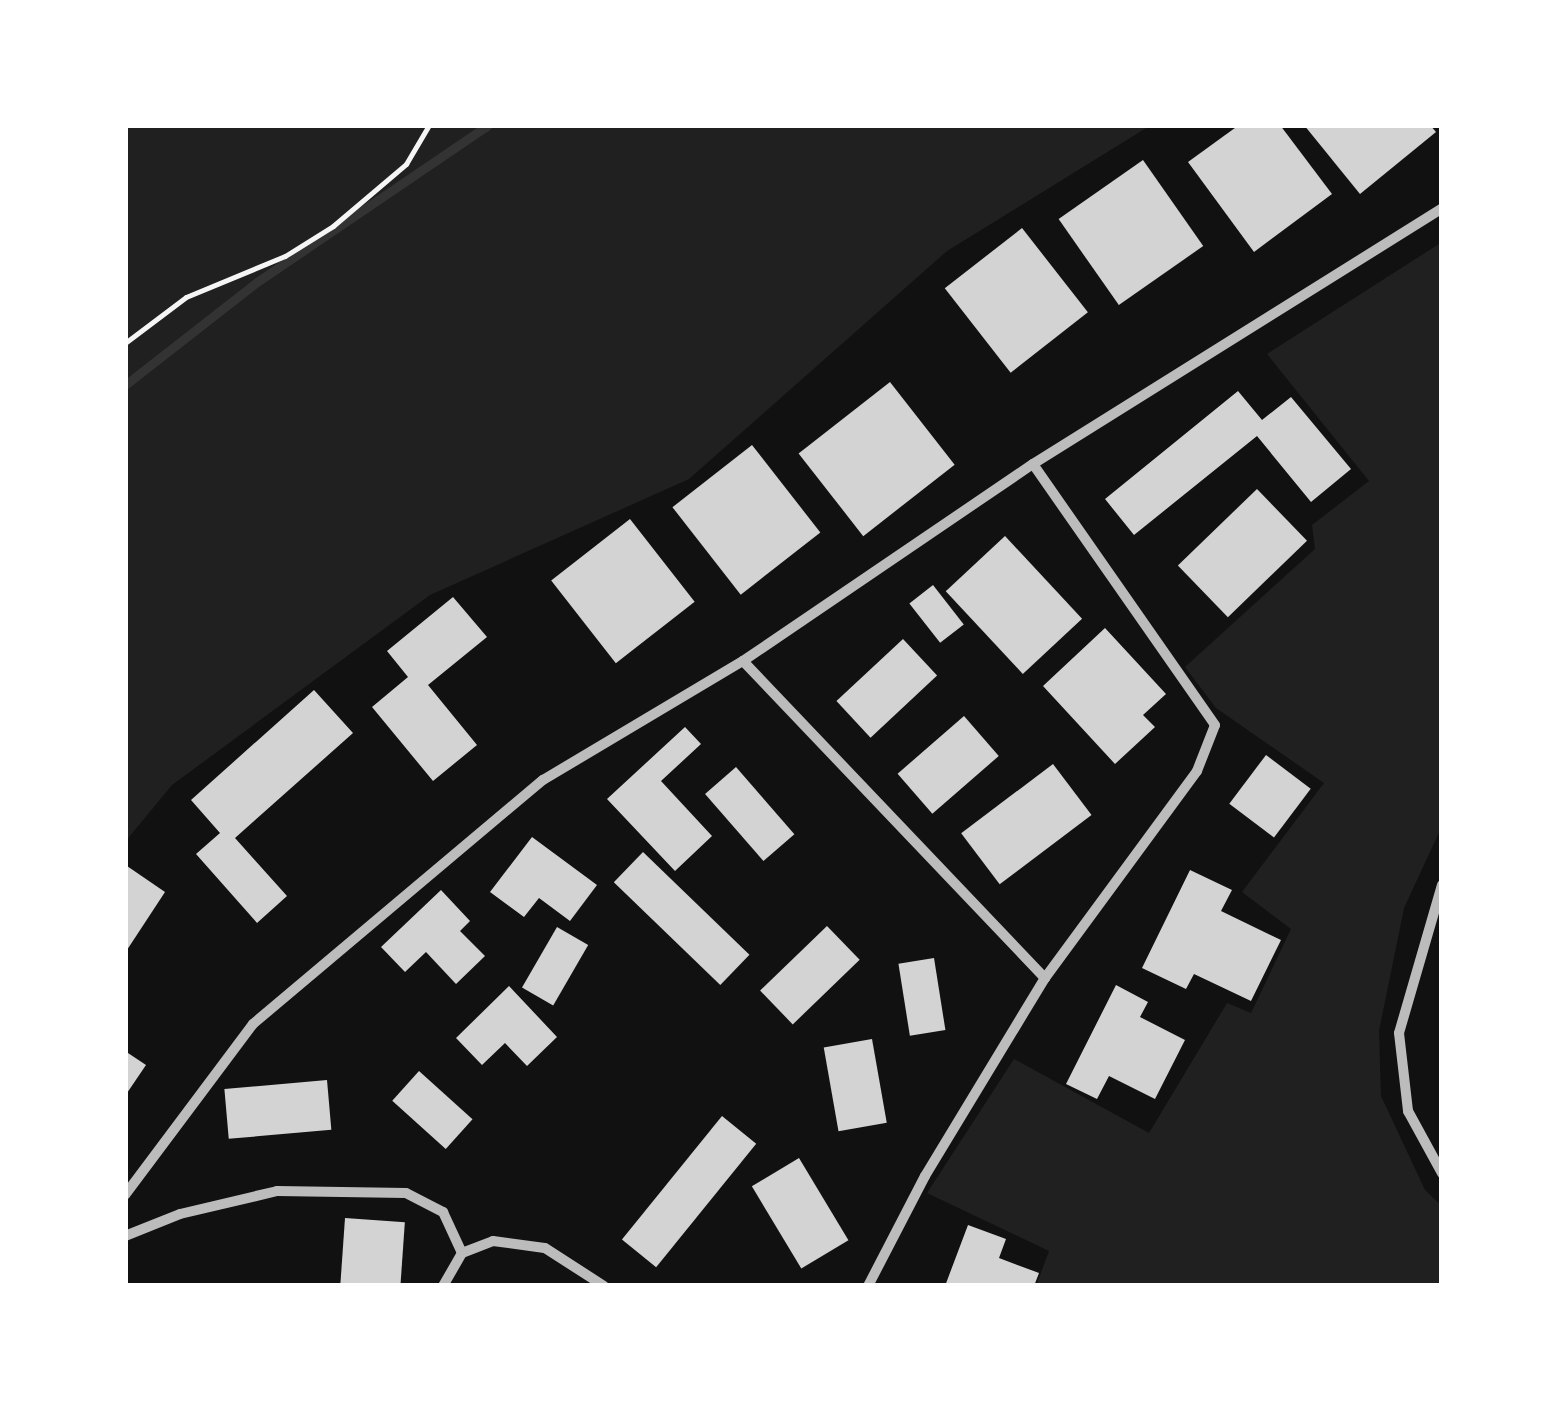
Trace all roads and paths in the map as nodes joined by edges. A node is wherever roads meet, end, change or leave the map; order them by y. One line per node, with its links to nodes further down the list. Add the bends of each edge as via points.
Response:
1 (429, 125): 3 (path, via 406,164 334,226 285,256 186,298)
2 (1442, 208): 4 (street)
3 (125, 343)
4 (1033, 464): 5 (street); 7 (street, via 1215,726 1197,771)
5 (743, 661): 7 (street); 9 (street, via 544,780 253,1024)
6 (1442, 884): 8 (street, via 1399,1034 1408,1110)
7 (1045, 978): 14 (street, via 925,1176)
8 (1442, 1174)
9 (125, 1196)
10 (125, 1236): 11 (street, via 180,1214 277,1192 406,1193 443,1212)
11 (462, 1253): 12 (street); 13 (street, via 493,1240 545,1248)
12 (443, 1286)
13 (604, 1286)
14 (868, 1286)

